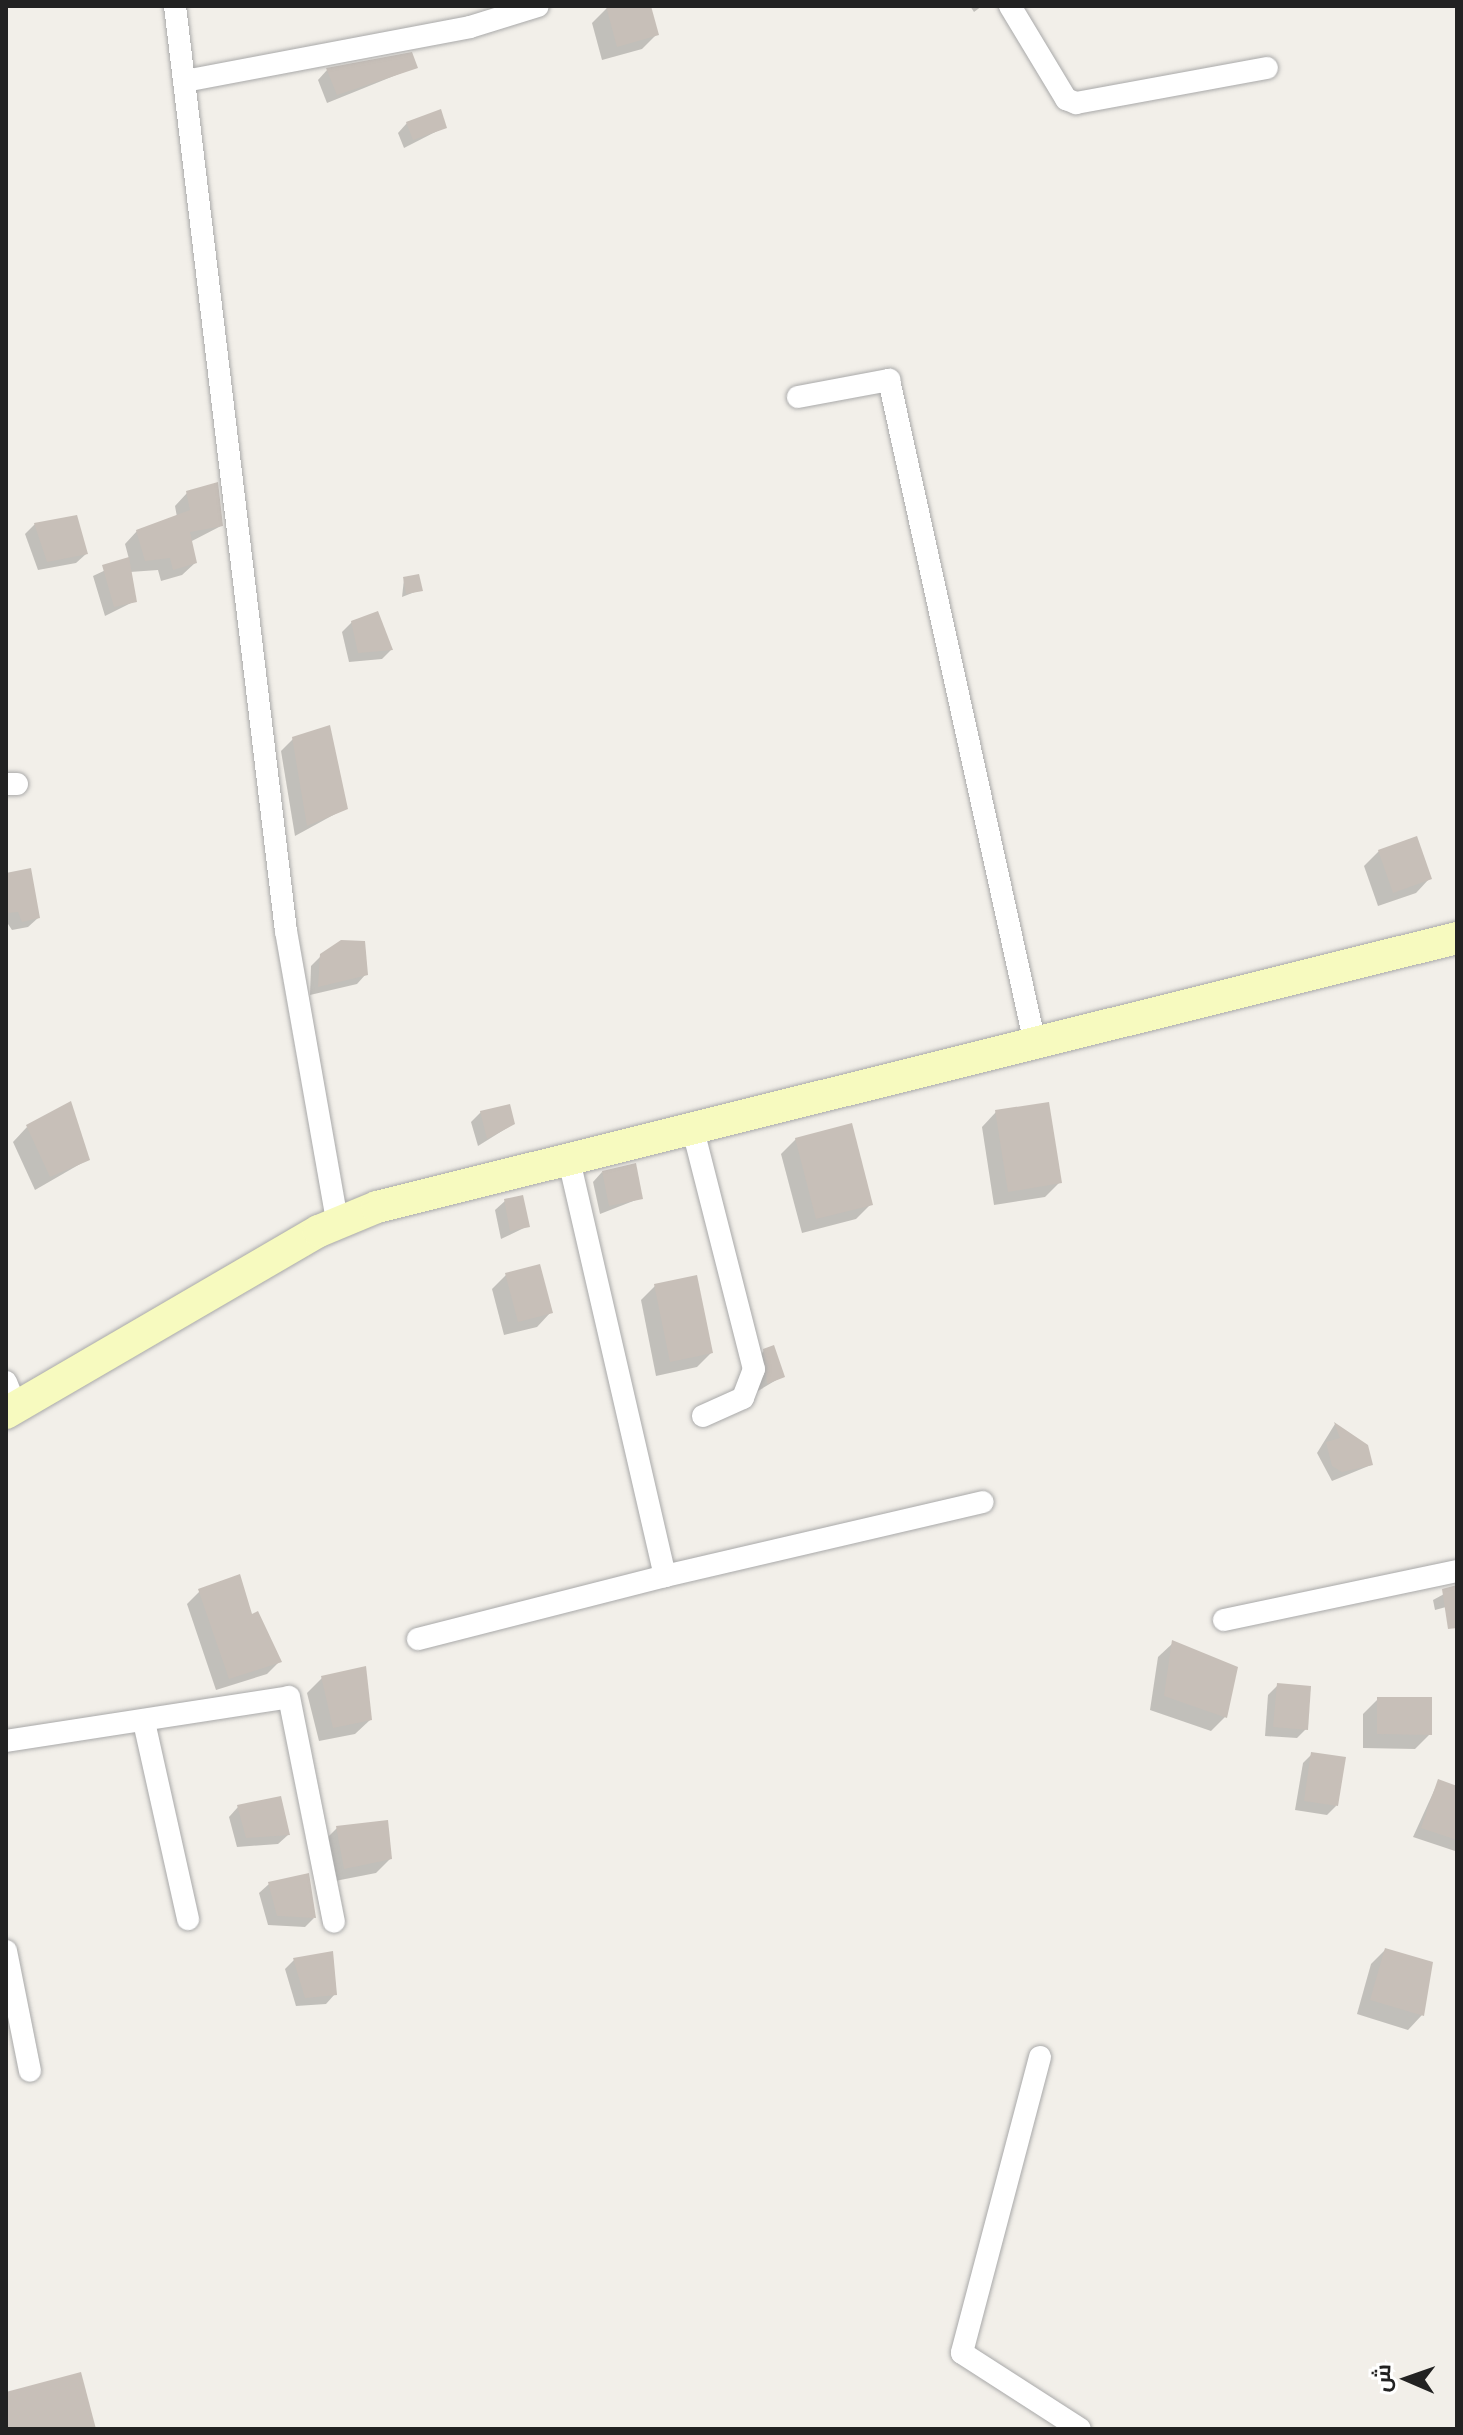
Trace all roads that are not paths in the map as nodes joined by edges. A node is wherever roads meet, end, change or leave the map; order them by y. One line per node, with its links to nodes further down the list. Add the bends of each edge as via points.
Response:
1 (175, 6): 5 (street)
2 (538, 6): 5 (street, via 470,27)
3 (1010, 6): 4 (street, via 1066,99 1076,103)
4 (1267, 68)
5 (185, 81): 11 (street, via 284,916)
6 (798, 397): 8 (street, via 889,380)
7 (1457, 938): 8 (street)
8 (1035, 1044): 9 (street)
9 (692, 1126): 10 (street); 13 (street, via 754,1369 743,1398)
10 (568, 1156): 11 (street); 16 (street)
11 (337, 1221): 12 (street)
12 (9, 1401)
13 (703, 1416)
14 (983, 1502): 16 (street)
15 (1457, 1571): 17 (street)
16 (665, 1576): 18 (street)
17 (1224, 1620)
18 (418, 1639)
19 (144, 1722): 20 (street); 21 (street); 22 (street, via 289,1697)
20 (6, 1741)
21 (188, 1919)
22 (334, 1922)
23 (6, 1951): 25 (street)
24 (1040, 2057): 26 (street, via 962,2353)
25 (30, 2071)
26 (1080, 2429)

